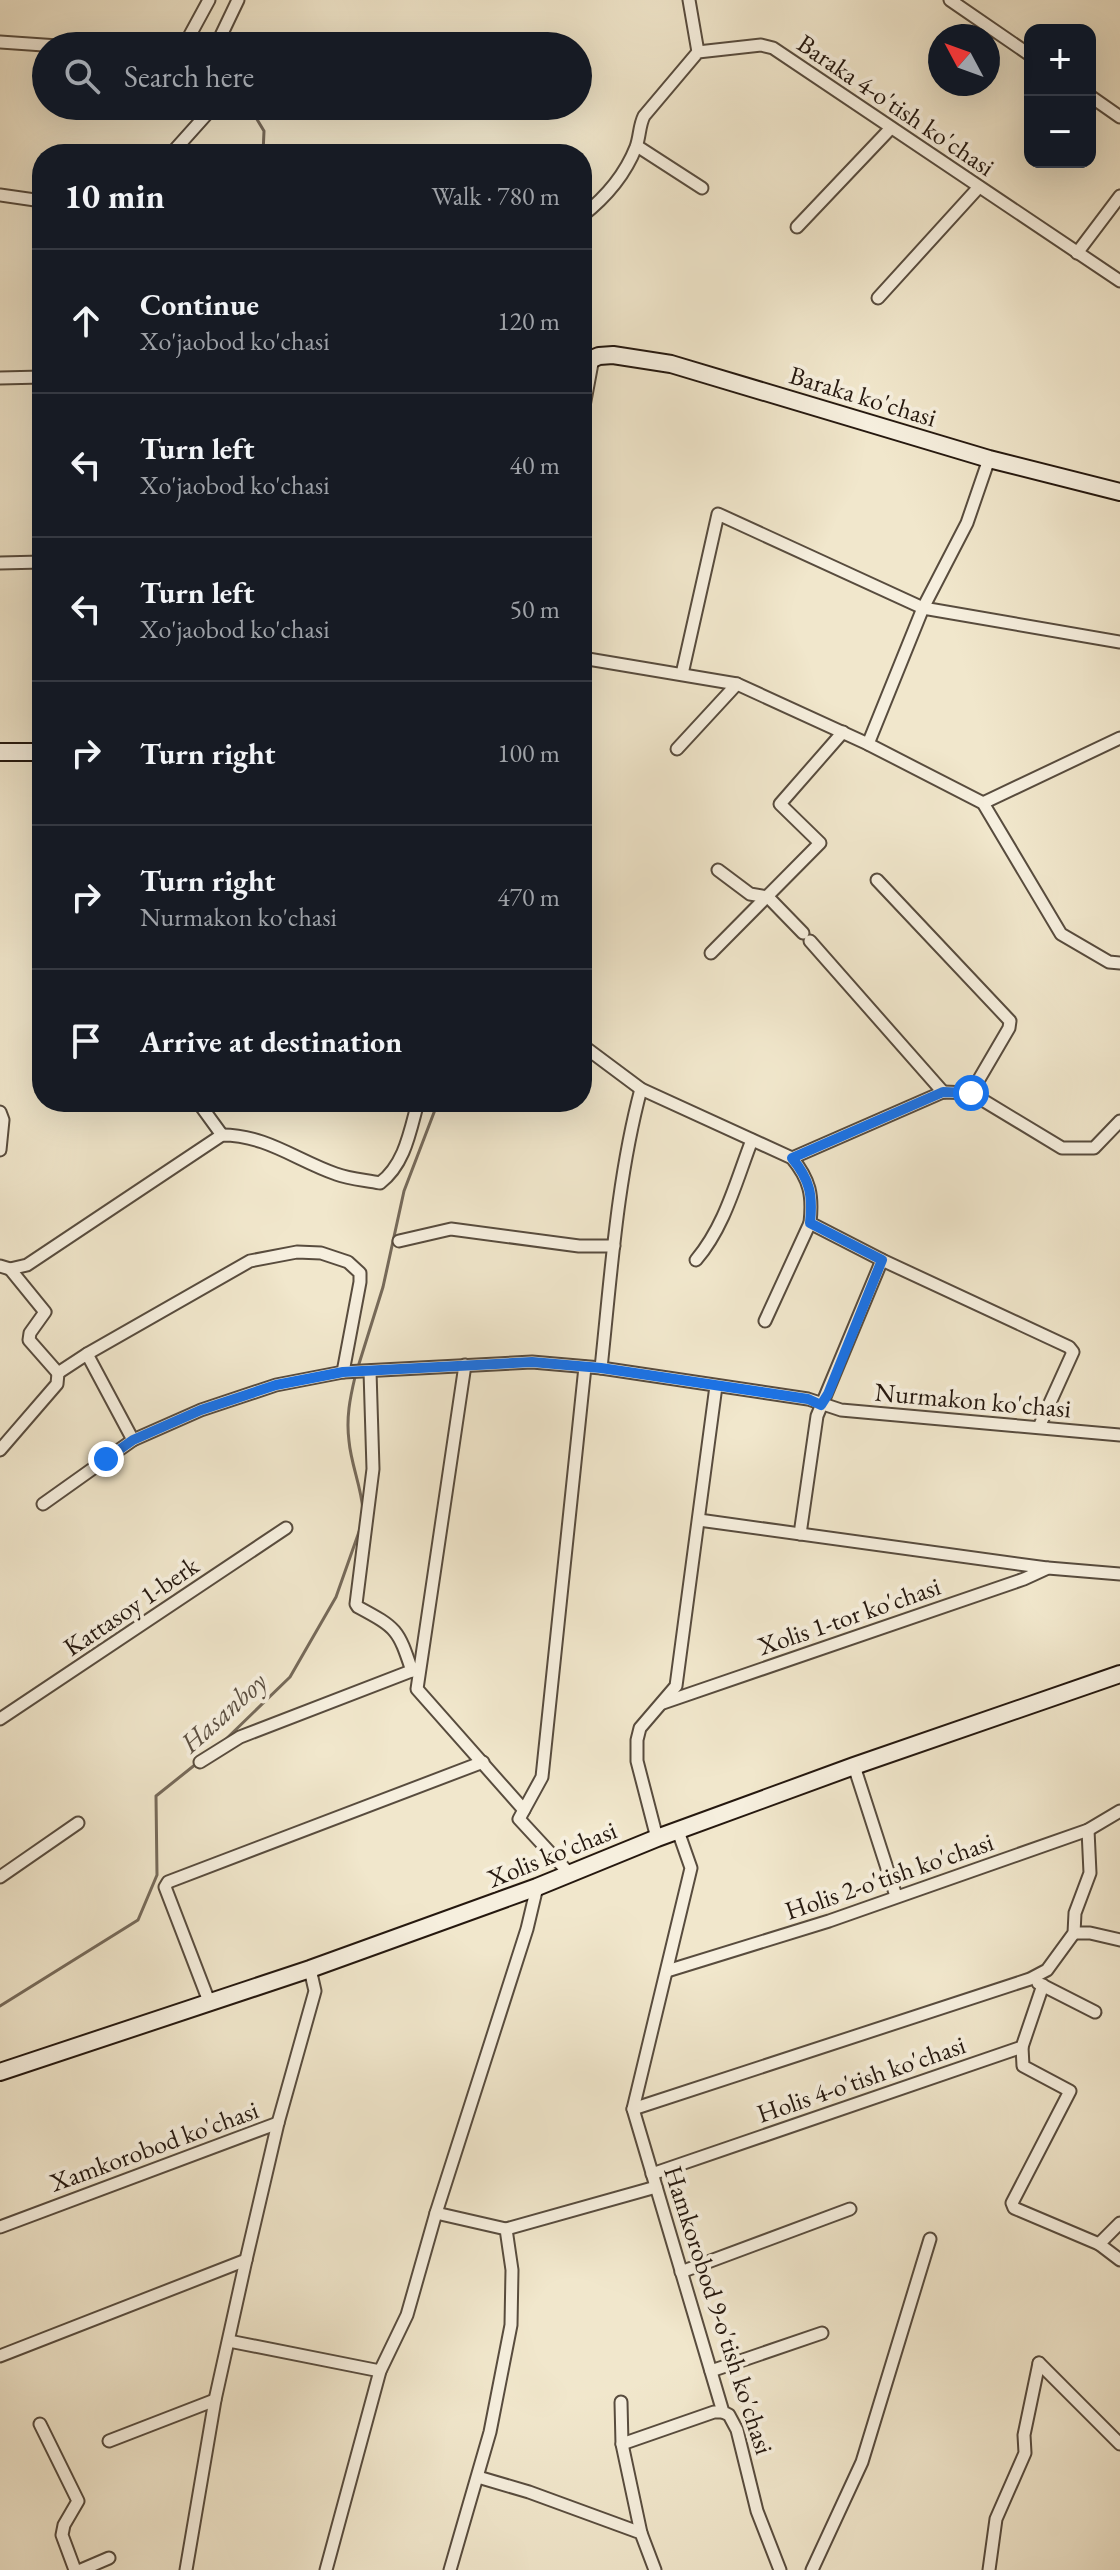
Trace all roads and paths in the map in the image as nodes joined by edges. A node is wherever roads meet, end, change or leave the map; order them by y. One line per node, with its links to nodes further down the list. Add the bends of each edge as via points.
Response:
1 (209, 0): 5 (street)
2 (238, 0): 6 (street)
3 (689, 0): 10 (street)
4 (950, 0): 9 (street)
5 (192, 32)
6 (223, 32)
7 (0, 42): 8 (street)
8 (32, 44)
9 (1024, 51)
10 (698, 52): 14 (street, Baraka 4-o'tish ko'chasi, via 773,48); 16 (street, via 644,116)
11 (1096, 100): 12 (street)
12 (1120, 117)
13 (201, 120): 15 (street)
14 (891, 128): 17 (street, Baraka 4-o'tish ko'chasi); 23 (street)
15 (180, 144)
16 (637, 146): 18 (street); 22 (street, via 612,189)
17 (979, 187): 24 (street, Baraka 4-o'tish ko'chasi); 26 (street)
18 (702, 188)
19 (0, 195): 21 (street)
20 (1120, 196): 24 (street)
21 (32, 200)
22 (592, 207)
23 (797, 227)
24 (1077, 253): 25 (street, Baraka 4-o'tish ko'chasi)
25 (1120, 281)
26 (878, 298)
27 (592, 360): 30 (street, Baraka ko'chasi, via 613,355 671,364)
28 (32, 377): 29 (street)
29 (0, 378)
30 (989, 459): 31 (street, Baraka ko'chasi); 34 (street, via 967,523)
31 (1120, 492)
32 (32, 562): 33 (street)
33 (0, 563)
34 (923, 608): 35 (street); 37 (street, via 718,514); 41 (street)
35 (1120, 642)
36 (592, 660): 37 (street)
37 (682, 674): 38 (street)
38 (737, 684): 39 (street); 42 (street)
39 (843, 732): 41 (street); 48 (street, via 780,804 820,843)
40 (1120, 738): 45 (street)
41 (868, 744): 45 (street)
42 (677, 749)
43 (0, 752): 44 (street)
44 (32, 752)
45 (983, 803): 50 (street, via 1061,934)
46 (718, 870): 48 (street, via 750,894)
47 (877, 880): 54 (street, via 1010,1021)
48 (768, 897): 49 (street); 53 (street)
49 (711, 953)
50 (1120, 963)
51 (592, 1052): 52 (street)
52 (641, 1089): 60 (street); 65 (street)
53 (943, 1092): 54 (street); 62 (street)
54 (971, 1093): 58 (street, via 1062,1148 1094,1148)
55 (0, 1112): 61 (street)
56 (205, 1112): 59 (street)
57 (415, 1112): 59 (street, via 402,1158 380,1183 337,1175 271,1143)
58 (1120, 1121)
59 (222, 1135): 68 (street, via 27,1265)
60 (752, 1140): 62 (street); 66 (street, via 721,1223)
61 (0, 1150)
62 (792, 1158): 63 (street, via 811,1190)
63 (810, 1223): 67 (street); 69 (street)
64 (399, 1241): 65 (street, via 451,1229)
65 (614, 1246): 73 (street)
66 (696, 1260)
67 (882, 1260): 78 (street); 79 (street, via 1069,1347 1073,1352)
68 (5, 1268): 76 (street, via 43,1307 29,1340)
69 (765, 1321)
70 (87, 1354): 75 (street, via 250,1261 321,1253 348,1262 360,1273); 76 (street); 81 (street)
71 (465, 1365): 72 (street, Nurmakon ko'chasi, via 532,1362); 74 (street, Nurmakon ko'chasi); 89 (street)
72 (585, 1367): 73 (street, Nurmakon ko'chasi); 96 (street, via 542,1777)
73 (601, 1368): 77 (street, Nurmakon ko'chasi)
74 (370, 1371): 75 (street, Nurmakon ko'chasi); 89 (street, via 373,1469 356,1604 398,1633)
75 (343, 1372): 81 (street, Nurmakon ko'chasi, via 276,1385)
76 (58, 1373): 82 (street, via 57,1384)
77 (716, 1386): 78 (street, Nurmakon ko'chasi); 84 (street)
78 (821, 1405): 79 (street, Nurmakon ko'chasi); 86 (street)
79 (1039, 1427): 80 (street, Nurmakon ko'chasi)
80 (1120, 1435)
81 (133, 1440): 83 (street, Nurmakon ko'chasi)
82 (0, 1450)
83 (43, 1504)
84 (699, 1520): 86 (street, Xolis 1-tor ko'chasi); 91 (street, via 676,1686)
85 (286, 1528): 92 (street, Kattasoy 1-berk)
86 (800, 1534): 87 (street, Xolis 1-tor ko'chasi)
87 (1048, 1568): 88 (street, Xolis 1-tor ko'chasi); 91 (street, Xolis 1-tor ko'chasi)
88 (1120, 1574)
89 (416, 1669): 93 (street, via 240,1737); 94 (street, via 417,1689)
90 (1120, 1674): 95 (street, Xolis ko'chasi)
91 (663, 1703): 101 (street, via 640,1728 637,1740 637,1761)
92 (0, 1719)
93 (200, 1762)
94 (483, 1762): 96 (street); 112 (street, via 168,1882 165,1887)
95 (854, 1766): 100 (street, Xolis ko'chasi); 105 (street)
96 (524, 1810): 102 (street, via 519,1820)
97 (1120, 1811): 99 (street, Holis 2-o'tish ko'chasi)
98 (78, 1823): 103 (street)
99 (1088, 1830): 105 (street, Holis 2-o'tish ko'chasi); 106 (street, via 1090,1873 1075,1913)
100 (678, 1831): 101 (street, Xolis ko'chasi); 109 (street, via 691,1868)
101 (657, 1838): 102 (street, Xolis ko'chasi)
102 (568, 1872): 104 (street, Xolis ko'chasi)
103 (0, 1877)
104 (537, 1887): 108 (street, Xolis ko'chasi); 121 (street)
105 (896, 1896): 109 (street, Holis 2-o'tish ko'chasi)
106 (1074, 1933): 107 (street); 110 (street, via 1047,1970)
107 (1120, 1940)
108 (310, 1969): 112 (street, Xolis ko'chasi); 117 (street, via 315,1991)
109 (667, 1971): 116 (street)
110 (1030, 1979): 111 (street); 116 (street)
111 (1043, 1985): 113 (street); 114 (street)
112 (210, 2004): 115 (street, Xolis ko'chasi)
113 (1095, 2012)
114 (1022, 2047): 118 (street, Holis 4-o'tish ko'chasi); 126 (street, via 1023,2066 1070,2091 1012,2203)
115 (0, 2072)
116 (633, 2109): 118 (street, Hamkorobod 9-o'tish ko'chasi)
117 (278, 2123): 123 (street, Xamkorobod ko'chasi); 127 (street)
118 (652, 2174): 119 (street, Hamkorobod 9-o'tish ko'chasi)
119 (656, 2187): 124 (street); 129 (street, Hamkorobod 9-o'tish ko'chasi)
120 (850, 2209): 129 (street)
121 (436, 2213): 124 (street); 133 (street, via 407,2315)
122 (1120, 2223): 126 (street)
123 (0, 2227)
124 (506, 2229): 142 (street, via 511,2325)
125 (930, 2239): 151 (street, via 862,2462)
126 (1099, 2244): 128 (street)
127 (246, 2260): 131 (street); 132 (street)
128 (1120, 2260)
129 (681, 2272): 134 (street, Hamkorobod 9-o'tish ko'chasi)
130 (822, 2333): 134 (street)
131 (229, 2341): 133 (street); 135 (street)
132 (0, 2356)
133 (380, 2371): 147 (street)
134 (711, 2371): 137 (street, Hamkorobod 9-o'tish ko'chasi)
135 (215, 2400): 139 (street); 146 (street)
136 (621, 2402): 140 (street)
137 (723, 2412): 140 (street); 150 (street, Hamkorobod 9-o'tish ko'chasi, via 737,2430 757,2511)
138 (40, 2424): 145 (street, via 78,2501 62,2535)
139 (109, 2441)
140 (622, 2444): 143 (street)
141 (1120, 2444): 152 (street, via 1039,2363 1025,2453 996,2519)
142 (478, 2477): 143 (street); 148 (street)
143 (641, 2533): 149 (street)
144 (109, 2558): 145 (street)
145 (78, 2570)
146 (186, 2570)
147 (326, 2570)
148 (450, 2570)
149 (655, 2570)
150 (780, 2570)
151 (812, 2570)
152 (989, 2570)

